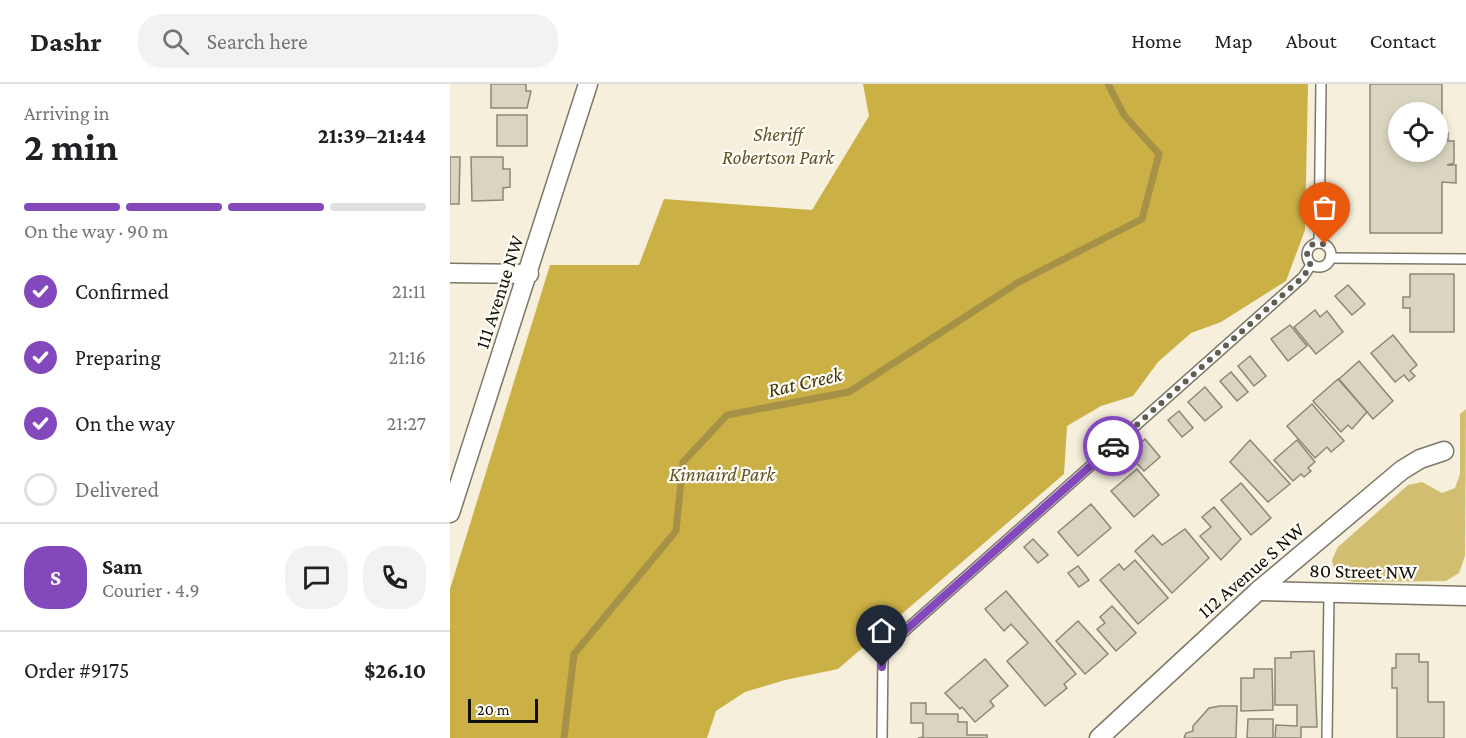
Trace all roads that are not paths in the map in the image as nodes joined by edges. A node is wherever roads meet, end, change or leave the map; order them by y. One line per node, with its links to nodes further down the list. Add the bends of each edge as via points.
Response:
1 (588, 84): 8 (street, 111 Avenue NW)
2 (1321, 84): 3 (lane)
3 (1319, 243): 4 (lane, via 1328,247); 6 (lane, via 1308,250)
4 (1330, 258): 5 (lane); 6 (lane, via 1322,267)
5 (1466, 259)
6 (1311, 265): 15 (lane, via 1303,277 890,644 883,654)
7 (450, 273): 8 (street)
8 (529, 274): 10 (street, 111 Avenue NW)
9 (1444, 451): 12 (street, 112 Avenue S NW, via 1402,470)
10 (455, 485): 11 (street, 111 Avenue NW)
11 (450, 513)
12 (1258, 591): 13 (street, 80 Street NW); 16 (street, 112 Avenue S NW)
13 (1329, 593): 14 (street, 80 Street NW); 17 (lane)
14 (1466, 596)
15 (882, 738)
16 (1099, 738)
17 (1327, 738)

